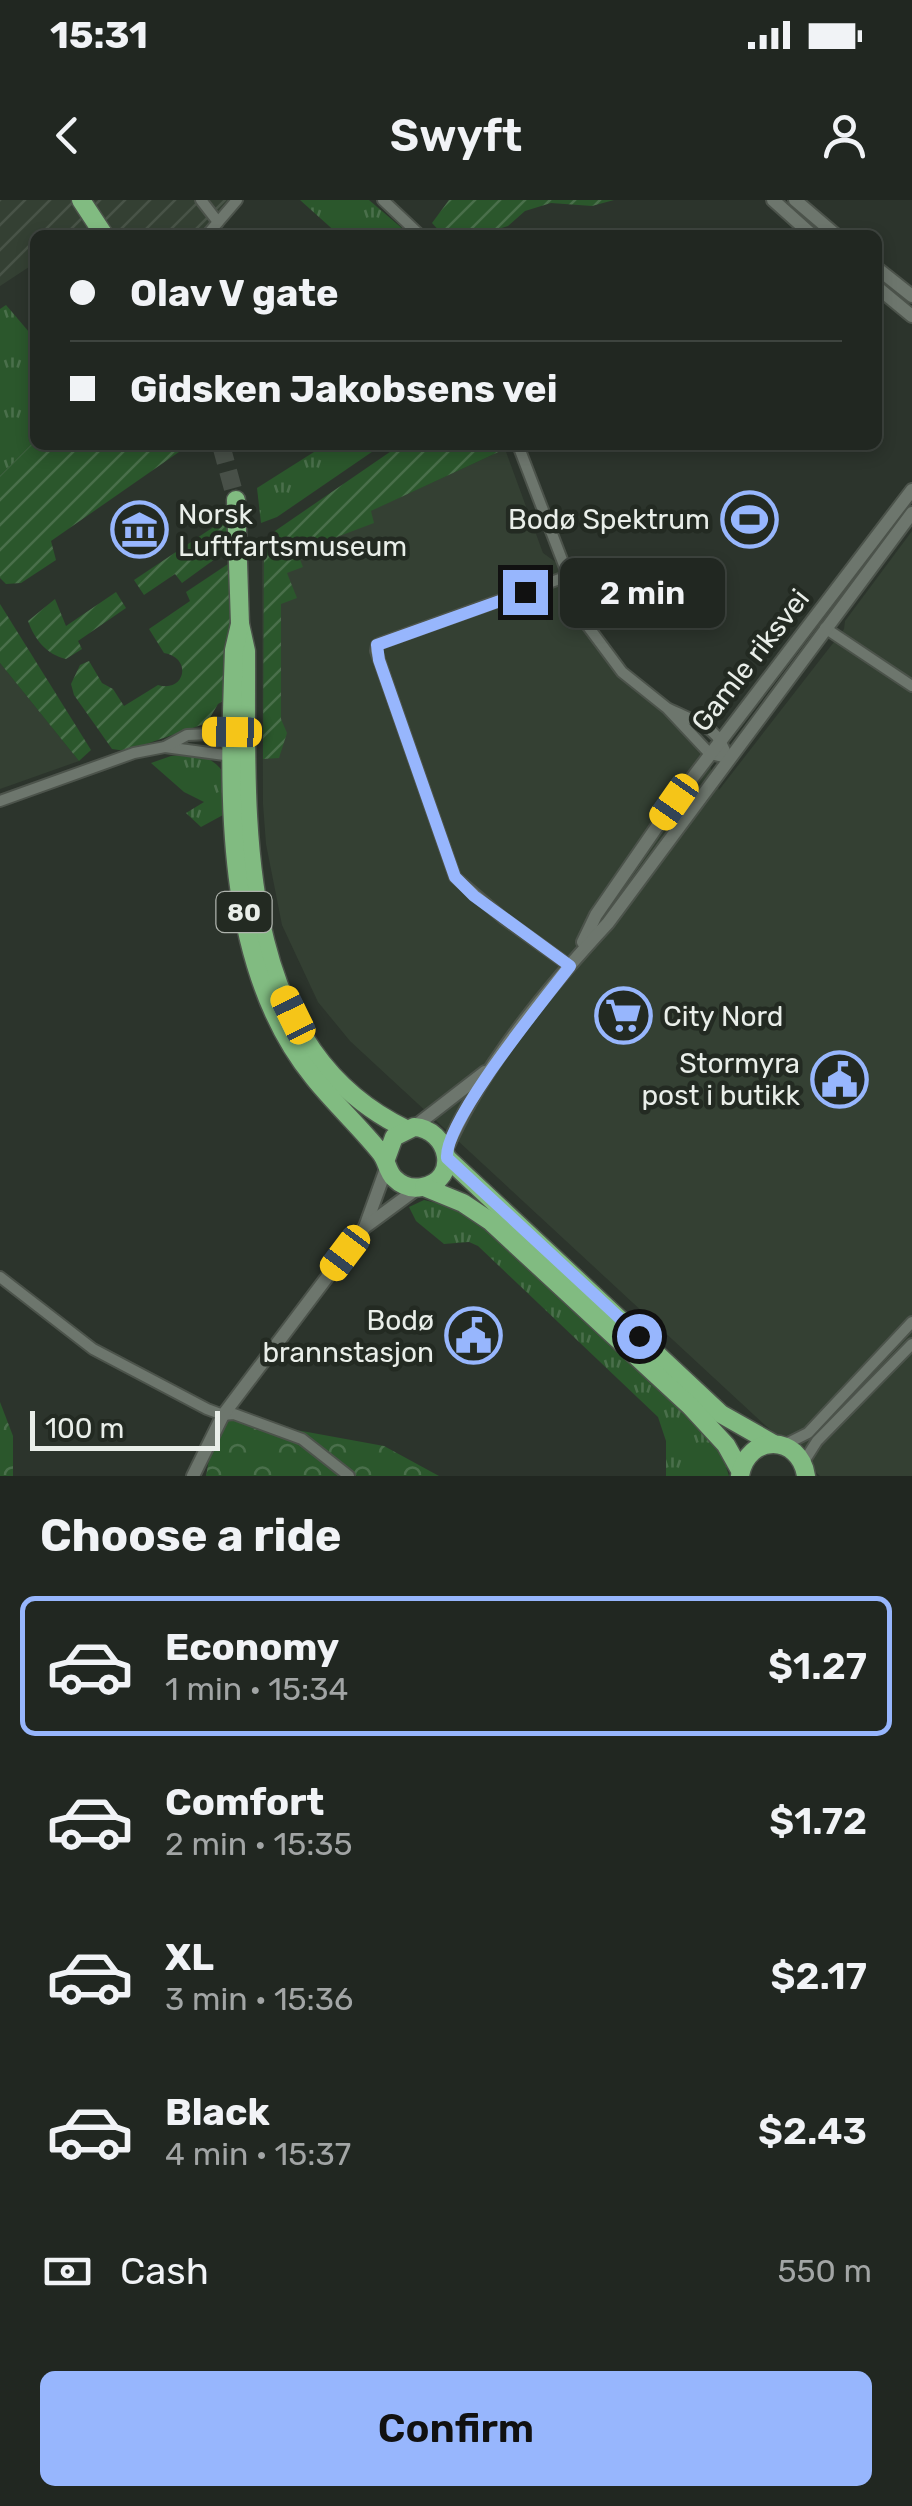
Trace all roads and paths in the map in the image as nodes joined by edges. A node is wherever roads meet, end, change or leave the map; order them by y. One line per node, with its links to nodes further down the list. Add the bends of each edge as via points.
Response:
1 (81, 200): 8 (highway)
2 (201, 200): 7 (street)
3 (238, 200): 7 (street)
4 (382, 200): 10 (street)
5 (773, 200): 11 (street)
6 (795, 200): 12 (street)
7 (218, 222): 9 (street)
8 (101, 230)
9 (211, 230)
10 (415, 230)
11 (806, 230)
12 (830, 230)
13 (882, 272): 15 (street)
14 (882, 291): 16 (street)
15 (912, 296)
16 (912, 316)
17 (520, 450): 21 (street)
18 (912, 490): 27 (street, Gamle riksvei)
19 (236, 500): 22 (highway, 80)
20 (912, 513): 23 (street, Gamle riksvei)
21 (568, 576): 25 (street, via 587,625 622,672); 33 (street, via 382,643 376,651 455,877)
22 (240, 624): 26 (highway, 80); 29 (highway, 80, via 246,651)
23 (825, 628): 24 (street); 31 (street, Gamle riksvei)
24 (912, 686)
25 (667, 708): 27 (street); 30 (street)
26 (232, 732): 28 (street, via 187,735); 29 (highway, 80)
27 (723, 739): 30 (street, Gamle riksvei); 31 (street)
28 (166, 747): 29 (street); 32 (street)
29 (239, 751): 35 (highway, 80, via 254,891 282,993 330,1069 369,1108); 37 (highway, 80, via 231,811 237,872 266,990 313,1077)
30 (710, 754): 31 (street); 33 (street, Gamle riksvei, via 596,915)
31 (728, 758): 33 (street, Gamle riksvei)
32 (0, 801)
33 (570, 966): 34 (street, Gamle riksvei)
34 (491, 1068): 35 (street, Gamle riksvei); 36 (street, Gamle riksvei)
35 (410, 1128): 36 (highway, 80, via 434,1133); 37 (highway, via 391,1140)
36 (447, 1154): 38 (highway, via 439,1178); 44 (highway, 80, via 722,1414)
37 (387, 1163): 38 (highway, 80, via 397,1181); 39 (street)
38 (421, 1188): 39 (street); 46 (highway, 80, via 463,1202 490,1221 690,1406 726,1445)
39 (365, 1227): 43 (street)
40 (0, 1277): 43 (street, via 93,1349)
41 (912, 1322): 44 (street, via 808,1433)
42 (912, 1344): 45 (street, via 817,1441)
43 (223, 1415): 47 (street); 48 (street, via 302,1440)
44 (778, 1444): 45 (highway, 80); 46 (highway, 80, via 751,1451)
45 (806, 1472)
46 (740, 1473)
47 (193, 1476)
48 (349, 1476)

